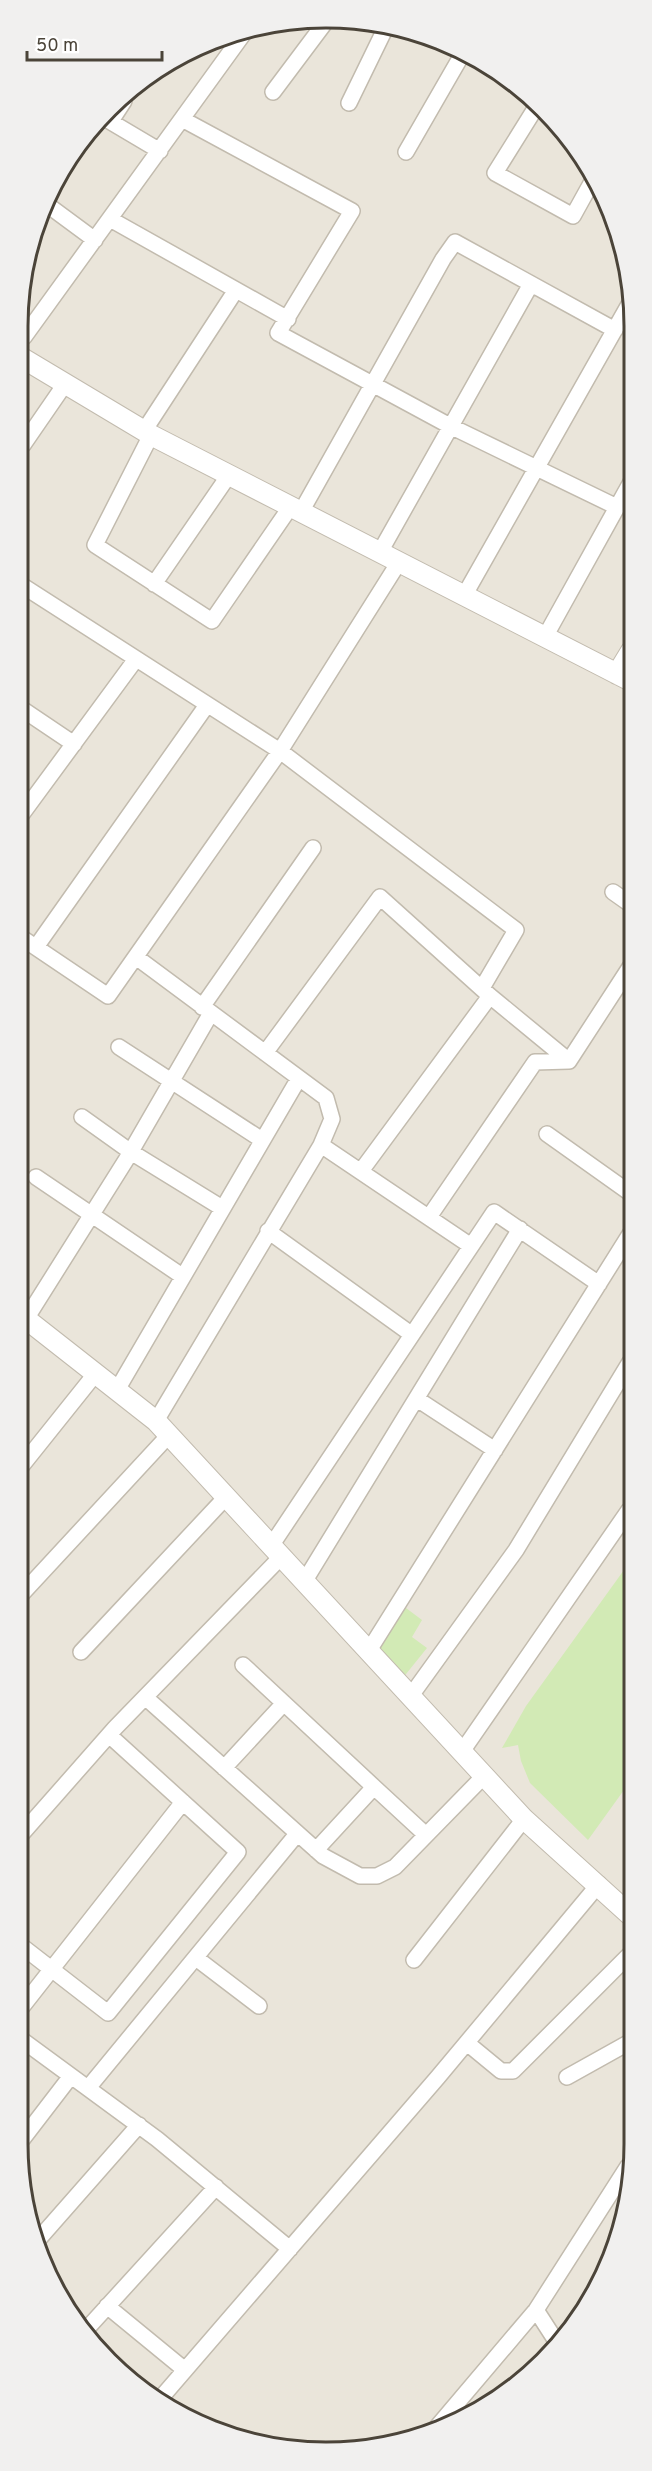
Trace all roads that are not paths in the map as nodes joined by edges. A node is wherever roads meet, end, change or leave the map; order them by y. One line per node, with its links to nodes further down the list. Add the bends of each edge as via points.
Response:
1 (321, 28): 5 (street)
2 (382, 34): 6 (street)
3 (238, 42): 8 (street)
4 (459, 60): 11 (street)
5 (273, 92)
6 (349, 103)
7 (533, 113): 12 (street, via 495,173 573,216)
8 (183, 119): 10 (street); 19 (street, via 352,210)
9 (111, 121): 10 (street)
10 (160, 151): 14 (street)
11 (406, 152)
12 (590, 189)
13 (53, 209): 15 (street)
14 (110, 219): 15 (street); 17 (street)
15 (95, 240): 21 (street)
16 (531, 284): 20 (street); 24 (street, via 454,242); 25 (street)
17 (236, 290): 19 (street); 26 (street)
18 (623, 315): 20 (street)
19 (288, 319): 24 (street, via 278,333)
20 (615, 330): 28 (street)
21 (28, 332)
22 (28, 361): 23 (street)
23 (65, 384): 26 (street); 27 (street)
24 (373, 384): 25 (street); 32 (street)
25 (450, 426): 28 (street); 33 (street)
26 (148, 433): 29 (street); 35 (street, via 95,545)
27 (28, 438)
28 (537, 468): 31 (street); 37 (street)
29 (229, 475): 32 (street); 35 (street)
30 (624, 494): 31 (street)
31 (617, 507): 38 (street)
32 (296, 509): 33 (street); 35 (street, via 212,621)
33 (380, 552): 34 (street)
34 (399, 562): 37 (street); 44 (street)
35 (154, 584)
36 (28, 589): 39 (street)
37 (464, 596): 38 (street)
38 (545, 637): 40 (street)
39 (136, 659): 41 (street); 43 (street)
40 (624, 678)
41 (207, 705): 44 (street); 50 (street)
42 (28, 713): 43 (street)
43 (74, 744): 45 (street)
44 (280, 751): 51 (street); 53 (street, via 516,930)
45 (28, 806)
46 (313, 848): 54 (street)
47 (613, 892): 48 (street)
48 (624, 900)
49 (28, 942): 50 (street)
50 (36, 947): 51 (street, via 108,996)
51 (136, 957): 54 (street)
52 (624, 976): 57 (street)
53 (486, 992): 56 (street, via 380,897); 57 (street); 65 (street)
54 (207, 1010): 56 (street); 59 (street)
55 (119, 1047): 59 (street)
56 (265, 1053): 58 (street)
57 (569, 1061): 70 (street, via 535,1062)
58 (299, 1078): 62 (street); 63 (street, via 326,1098 332,1119)
59 (171, 1082): 62 (street); 64 (street)
60 (82, 1117): 64 (street)
61 (547, 1134): 67 (street)
62 (262, 1140): 68 (street)
63 (321, 1145): 65 (street); 72 (street)
64 (130, 1152): 68 (street); 69 (street)
65 (361, 1172): 70 (street)
66 (36, 1177): 69 (street)
67 (624, 1189)
68 (222, 1208): 75 (street)
69 (91, 1215): 75 (street); 77 (street)
70 (429, 1217): 73 (street)
71 (520, 1230): 73 (street, via 494,1212); 76 (street); 83 (street)
72 (268, 1231): 79 (street); 84 (street)
73 (471, 1246): 79 (street)
74 (624, 1254): 76 (street)
75 (182, 1276): 82 (street)
76 (599, 1284): 85 (street)
77 (28, 1312)
78 (28, 1324): 81 (street)
79 (411, 1334): 89 (street)
80 (624, 1372): 96 (street, via 516,1550)
81 (96, 1373): 82 (street); 86 (street)
82 (117, 1390): 84 (street)
83 (417, 1400): 85 (street); 90 (street)
84 (163, 1428): 87 (street); 91 (street)
85 (495, 1450): 93 (street)
86 (28, 1458)
87 (226, 1497): 89 (street); 92 (street)
88 (624, 1517): 99 (street)
89 (276, 1551): 90 (street); 95 (street)
90 (304, 1582): 93 (street)
91 (28, 1587)
92 (81, 1652)
93 (368, 1652): 96 (street)
94 (243, 1665): 97 (street)
95 (146, 1697): 98 (street); 100 (street)
96 (410, 1697): 99 (street)
97 (284, 1703): 100 (street); 102 (street)
98 (109, 1735): 103 (street); 105 (street)
99 (462, 1753): 101 (street)
100 (224, 1768): 106 (street)
101 (483, 1777): 104 (street); 107 (street)
102 (374, 1787): 107 (street); 108 (street)
103 (183, 1802): 115 (street); 115 (street, via 238,1852 108,2013)
104 (524, 1819): 109 (street); 114 (street)
105 (28, 1823)
106 (297, 1834): 108 (street); 112 (street)
107 (426, 1835): 108 (street, via 395,1868 377,1876 360,1876)
108 (316, 1850)
109 (598, 1884): 110 (street); 118 (street)
110 (624, 1905)
111 (28, 1951): 115 (street)
112 (196, 1958): 117 (street); 123 (street)
113 (624, 1959): 118 (street, via 513,2071 501,2071)
114 (414, 1960)
115 (52, 1970): 116 (street)
116 (28, 2000)
117 (260, 2006)
118 (467, 2043): 129 (street)
119 (28, 2044): 121 (street)
120 (624, 2045): 122 (street)
121 (71, 2076): 123 (street); 125 (street)
122 (567, 2077)
123 (88, 2088): 124 (street)
124 (138, 2125): 127 (street); 128 (street)
125 (28, 2132)
126 (622, 2176): 131 (street)
127 (216, 2187): 129 (street); 130 (street)
128 (42, 2235)
129 (290, 2249): 134 (street)
130 (107, 2306): 132 (street); 134 (street)
131 (536, 2310): 133 (street); 136 (street)
132 (90, 2326)
133 (553, 2337)
134 (185, 2370): 135 (street)
135 (164, 2394)
136 (443, 2419)

